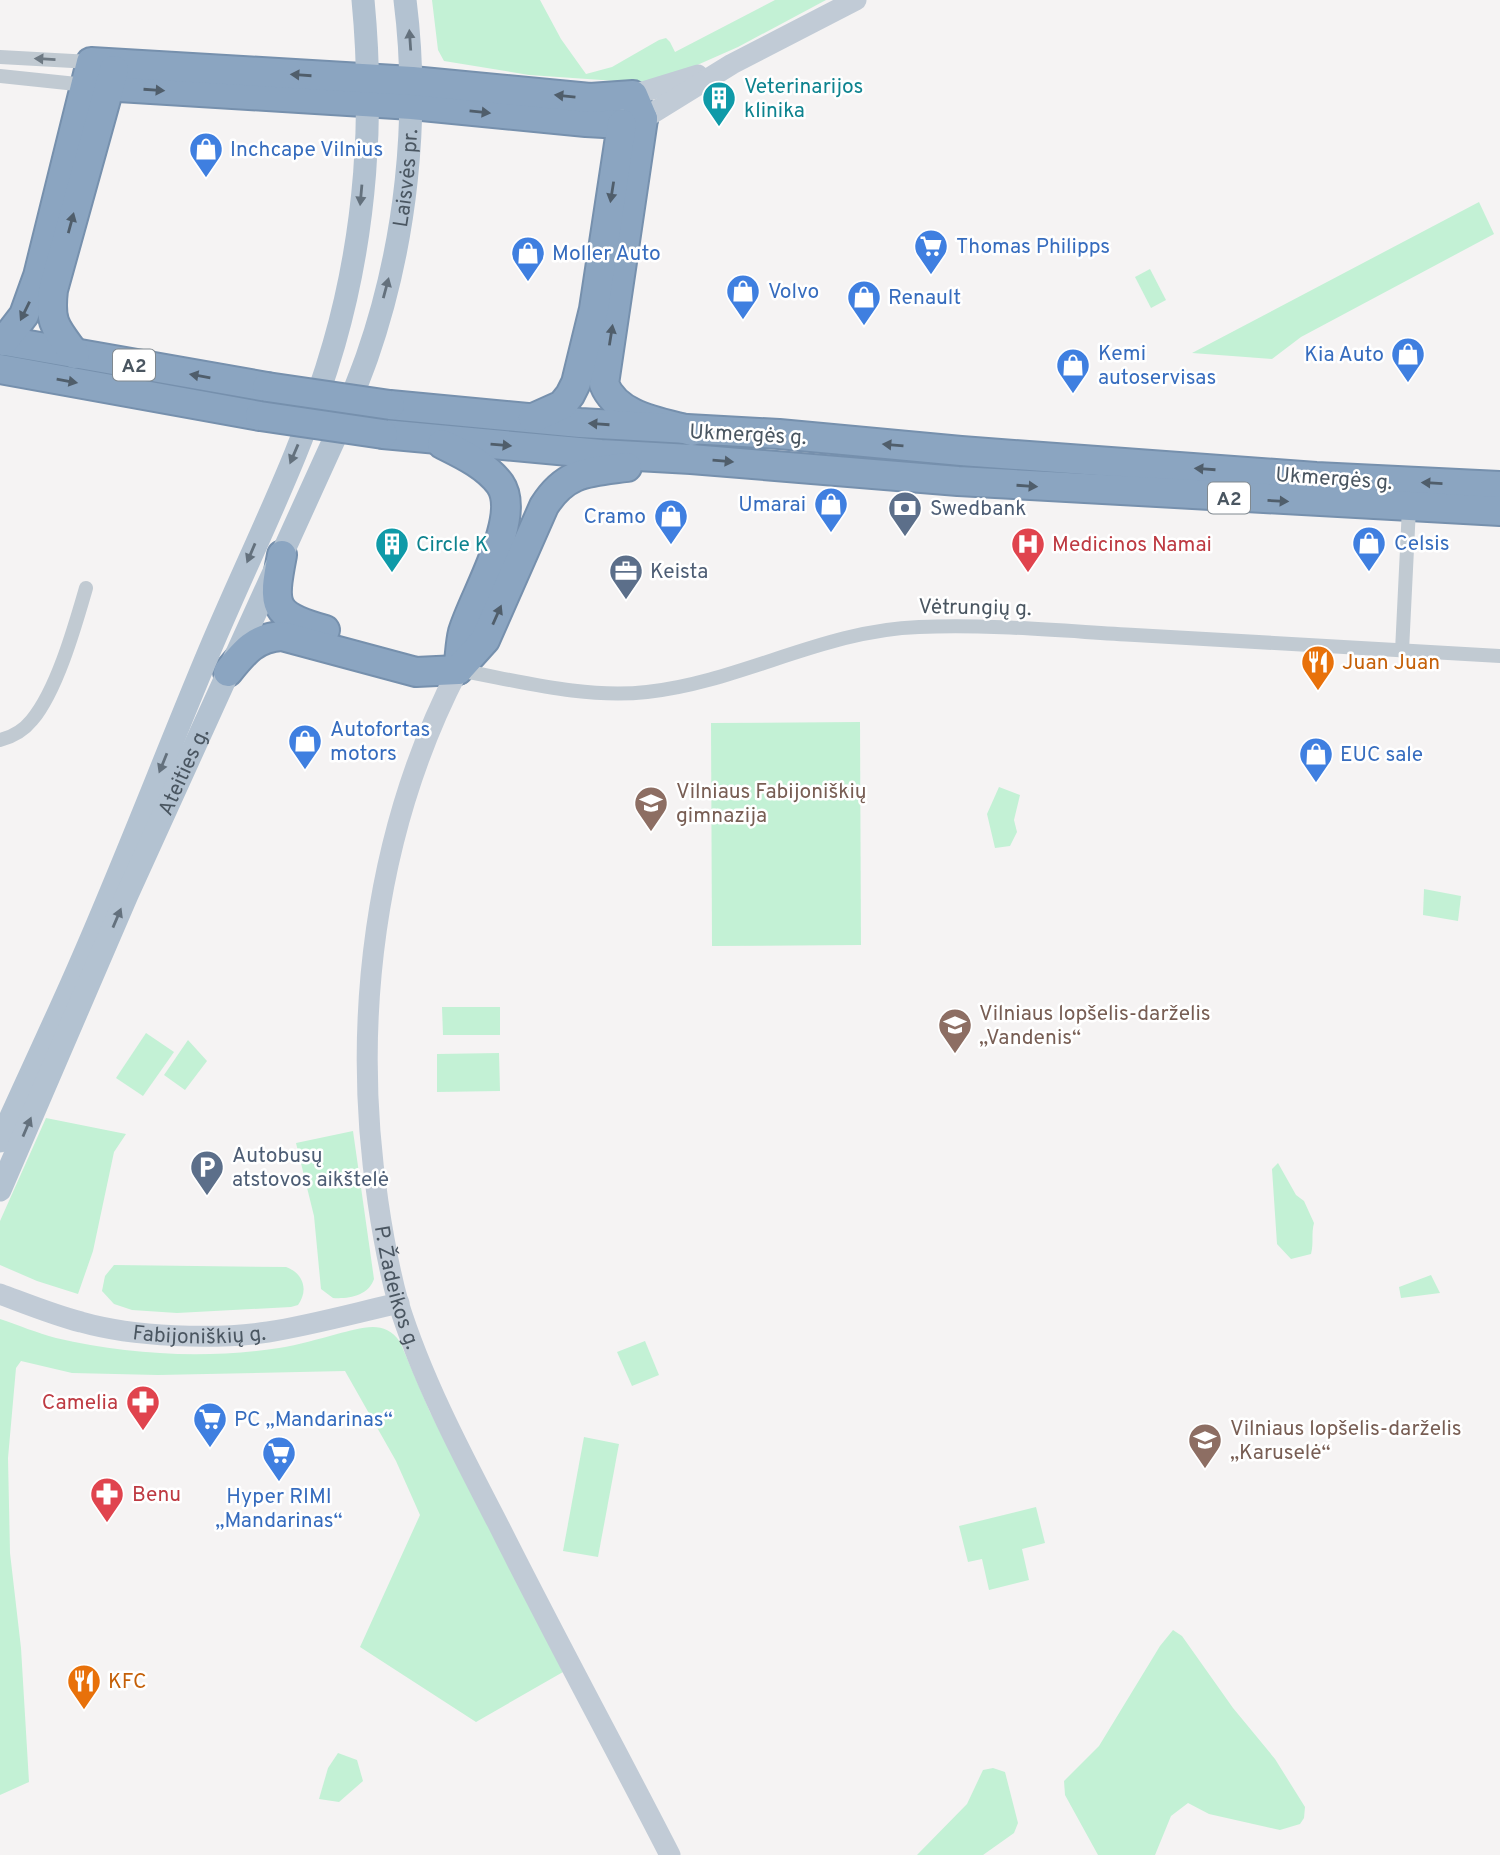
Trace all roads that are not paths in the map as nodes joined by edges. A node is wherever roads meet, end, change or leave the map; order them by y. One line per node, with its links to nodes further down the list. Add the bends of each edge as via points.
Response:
1 (363, 0): 7 (main road, Laisvės pr.)
2 (405, 0): 8 (main road, Laisvės pr., one-way to 2)
3 (856, 0): 9 (street)
4 (0, 57): 5 (street, one-way to 4)
5 (100, 75): 6 (street); 7 (highway); 11 (highway, one-way to 11, via 31,299); 12 (highway, one-way to 5, via 50,313)
6 (0, 76)
7 (369, 91): 8 (highway); 10 (main road, Laisvės pr., one-way to 10, via 359,219)
8 (412, 93): 9 (highway); 13 (main road, Laisvės pr., one-way to 8, via 402,210)
9 (633, 113): 14 (highway, one-way to 14, via 576,383 562,405); 15 (highway, one-way to 9, via 625,409 608,395 604,383)
10 (334, 344): 28 (main road, Ateities g., one-way to 28, via 309,419 79,967)
11 (1, 350): 12 (highway, Ukmergės g. / A2); 16 (highway, Ukmergės g. / A2, one-way to 16, bridge, via 260,416)
12 (75, 354): 14 (highway, Ukmergės g. / A2, one-way to 12, bridge, via 390,405)
13 (368, 354): 21 (main road, Ateities g.)
14 (530, 419): 15 (highway, Ukmergės g. / A2, one-way to 14)
15 (692, 431): 18 (highway, Ukmergės g. / A2, one-way to 15, via 1316,477)
16 (433, 440): 17 (highway, Ukmergės g. / A2, one-way to 17); 25 (highway, via 489,473 506,500 503,533 463,633)
17 (681, 458): 19 (highway, Ukmergės g. / A2, one-way to 19, via 958,481); 25 (highway, one-way to 17, via 485,640 554,489 578,475)
18 (1500, 486)
19 (1409, 508): 20 (highway, Ukmergės g. / A2); 23 (street)
20 (1500, 512)
21 (282, 555): 25 (highway, via 276,601 297,622 411,652); 26 (main road, Ateities g.)
22 (86, 588): 27 (street, via 41,708 22,730)
23 (1402, 651): 24 (street, Vėtrungių g.); 25 (street, Vėtrungių g., via 920,626 828,641 691,684 646,692 602,694)
24 (1500, 656)
25 (458, 670): 26 (highway, via 416,672 282,636 260,639); 31 (street, P. Žadeikos g., via 403,809 390,857 368,1005 373,1169)
26 (228, 672): 29 (main road, Ateities g., one-way to 26)
27 (0, 740)
28 (0, 1141)
29 (0, 1189)
30 (0, 1294): 31 (street, Fabijoniškių g., via 105,1327 215,1335 292,1328)
31 (399, 1303): 32 (street, P. Žadeikos g., via 432,1392)
32 (670, 1855)

